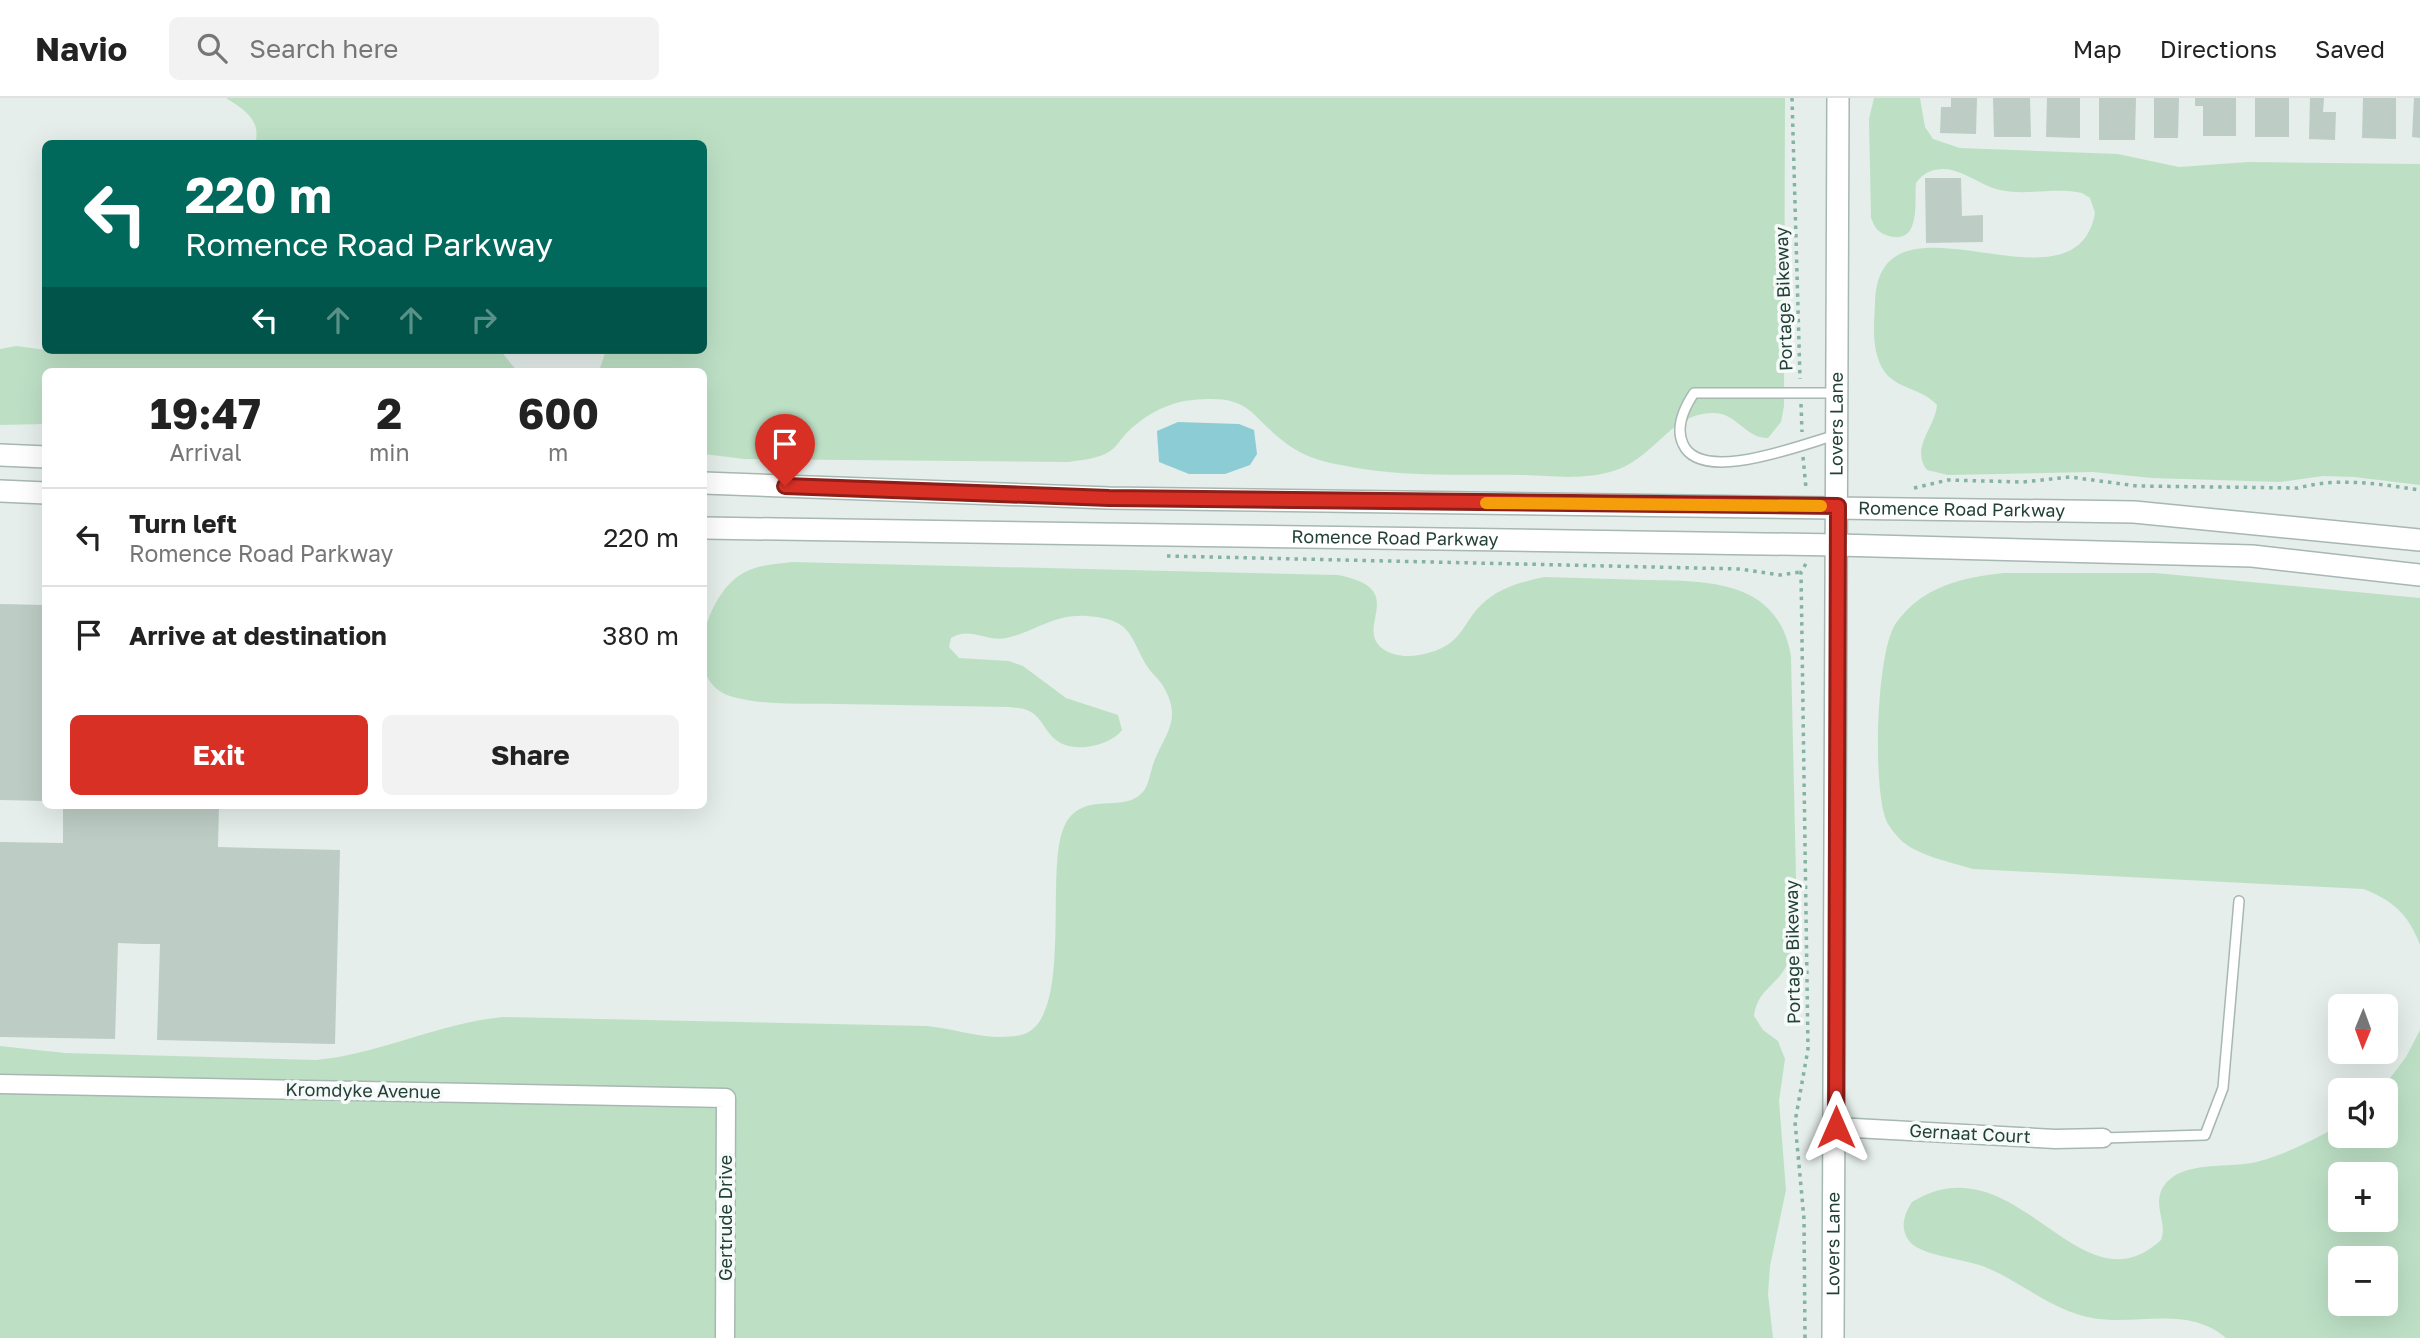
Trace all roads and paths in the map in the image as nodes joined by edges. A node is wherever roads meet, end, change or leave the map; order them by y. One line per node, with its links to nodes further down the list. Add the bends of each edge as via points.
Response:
1 (1792, 98): 3 (path, Portage Bikeway)
2 (1839, 98): 4 (street, Lovers Lane)
3 (1800, 393): 4 (lane); 6 (path, Portage Bikeway); 6 (lane, via 1694,393 1684,408 1678,435 1686,453 1704,462 1739,462)
4 (1838, 393): 5 (street, Lovers Lane)
5 (1838, 435): 6 (lane); 15 (street, Lovers Lane)
6 (1802, 445): 13 (path, Portage Bikeway)
7 (0, 455): 8 (street)
8 (42, 457)
9 (707, 482): 15 (street, Romence Road Parkway, via 1109,498)
10 (1908, 489): 11 (path, via 1948,480 2023,482 2070,477 2137,486 2298,488 2321,482 2356,482)
11 (2420, 490)
12 (0, 491): 14 (street)
13 (1807, 492)
14 (42, 493)
15 (1838, 506): 17 (street, Romence Road Parkway, via 2147,512); 18 (street, Lovers Lane)
16 (707, 528): 18 (street, Romence Road Parkway)
17 (2420, 540)
18 (1838, 545): 22 (street, Romence Road Parkway, via 2252,556); 26 (street, Lovers Lane)
19 (1166, 556): 21 (path, via 1740,569 1780,575)
20 (1806, 567): 21 (path)
21 (1801, 572): 29 (path, Portage Bikeway, via 1809,1000 1806,1069 1795,1122 1804,1219)
22 (2420, 575)
23 (2239, 901): 27 (lane, via 2223,1088 2205,1135)
24 (0, 1084): 25 (street, Kromdyke Avenue)
25 (726, 1098): 28 (street, Gertrude Drive)
26 (1836, 1127): 27 (street, Gernaat Court); 30 (street, Lovers Lane)
27 (2103, 1138)
28 (725, 1338)
29 (1805, 1338)
30 (1833, 1338)

